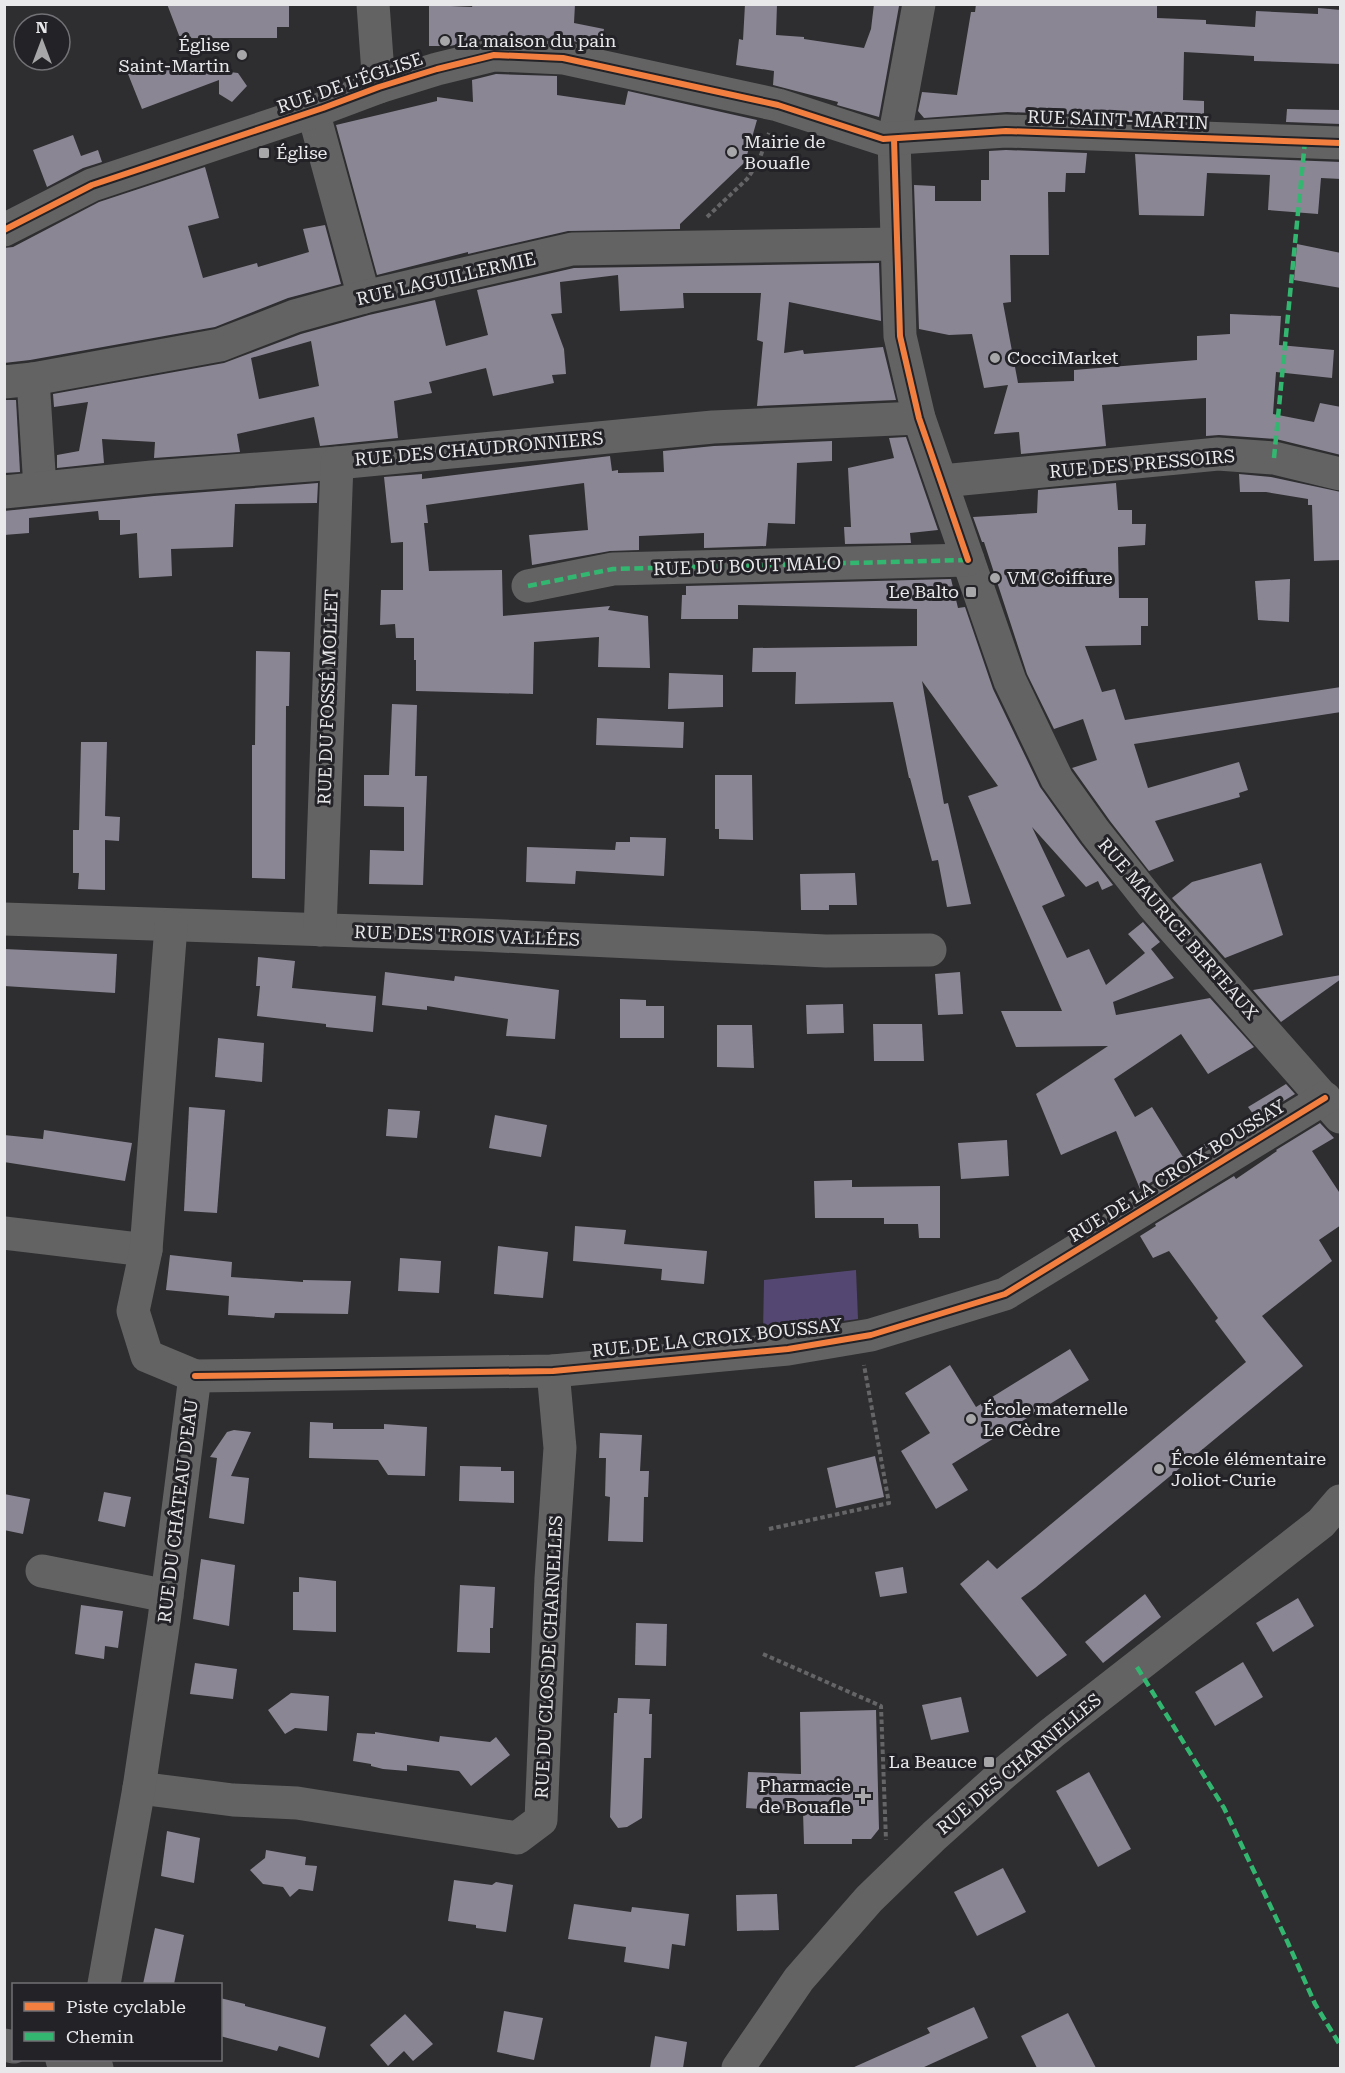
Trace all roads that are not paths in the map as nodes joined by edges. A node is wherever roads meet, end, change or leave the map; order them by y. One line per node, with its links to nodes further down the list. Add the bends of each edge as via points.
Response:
1 (373, 4): 3 (street)
2 (919, 4): 5 (street, RUE MAURICE BERTEAUX)
3 (379, 87): 4 (street, RUE DE L'ÉGLISE); 5 (street, RUE DE L'ÉGLISE, via 494,55 563,58 778,105 883,139)
4 (314, 111): 7 (street, RUE DE L'ÉGLISE, via 92,185); 9 (street)
5 (894, 139): 6 (street, RUE SAINT-MARTIN, via 1006,131); 8 (street, RUE MAURICE BERTEAUX)
6 (1341, 143)
7 (4, 230)
8 (896, 244): 9 (street, RUE LAGUILLERMIE, via 572,249); 11 (street, RUE MAURICE BERTEAUX, via 900,336)
9 (364, 297): 10 (street, RUE LAGUILLERMIE, via 295,316 220,345)
10 (19, 381): 15 (street)
11 (919, 418): 12 (street, RUE DES CHAUDRONNIERS, via 713,427); 14 (street, RUE MAURICE BERTEAUX)
12 (336, 463): 15 (street, RUE DES CHAUDRONNIERS); 21 (street, RUE DU FOSSÉ MOLLET)
13 (1341, 474): 14 (street, RUE DES PRESSOIRS, via 1274,458 1218,454)
14 (942, 482): 17 (street, RUE MAURICE BERTEAUX)
15 (40, 488): 16 (street, RUE DES CHAUDRONNIERS)
16 (4, 492)
17 (968, 560): 18 (street, RUE DU BOUT MALO, via 613,569); 23 (street, RUE MAURICE BERTEAUX, via 1010,681 1057,779 1152,904)
18 (528, 585)
19 (4, 919): 20 (street, RUE DES TROIS VALLÉES)
20 (171, 926): 21 (street, RUE DES TROIS VALLÉES); 25 (street, RUE DU CHÂTEAU D'EAU)
21 (320, 930): 22 (street, RUE DES TROIS VALLÉES, via 826,951)
22 (930, 950)
23 (1333, 1108): 26 (street, RUE DE LA CROIX BOUSSAY, via 1005,1294 871,1335 781,1350)
24 (4, 1233): 25 (street)
25 (146, 1250): 27 (street, RUE DU CHÂTEAU D'EAU, via 133,1311 147,1356)
26 (553, 1371): 27 (street, RUE DE LA CROIX BOUSSAY); 31 (street, RUE DU CLOS DE CHARNELLES, via 560,1448 541,1820 518,1838 297,1803 233,1800)
27 (195, 1376): 30 (street, RUE DU CHÂTEAU D'EAU)
28 (1341, 1501): 33 (street, RUE DES CHARNELLES, via 1321,1523 1023,1757 903,1866 799,1979)
29 (42, 1571): 30 (street)
30 (167, 1596): 31 (street, RUE DU CHÂTEAU D'EAU)
31 (139, 1788): 32 (street, RUE DU CHÂTEAU D'EAU)
32 (104, 1983)
33 (738, 2068)

